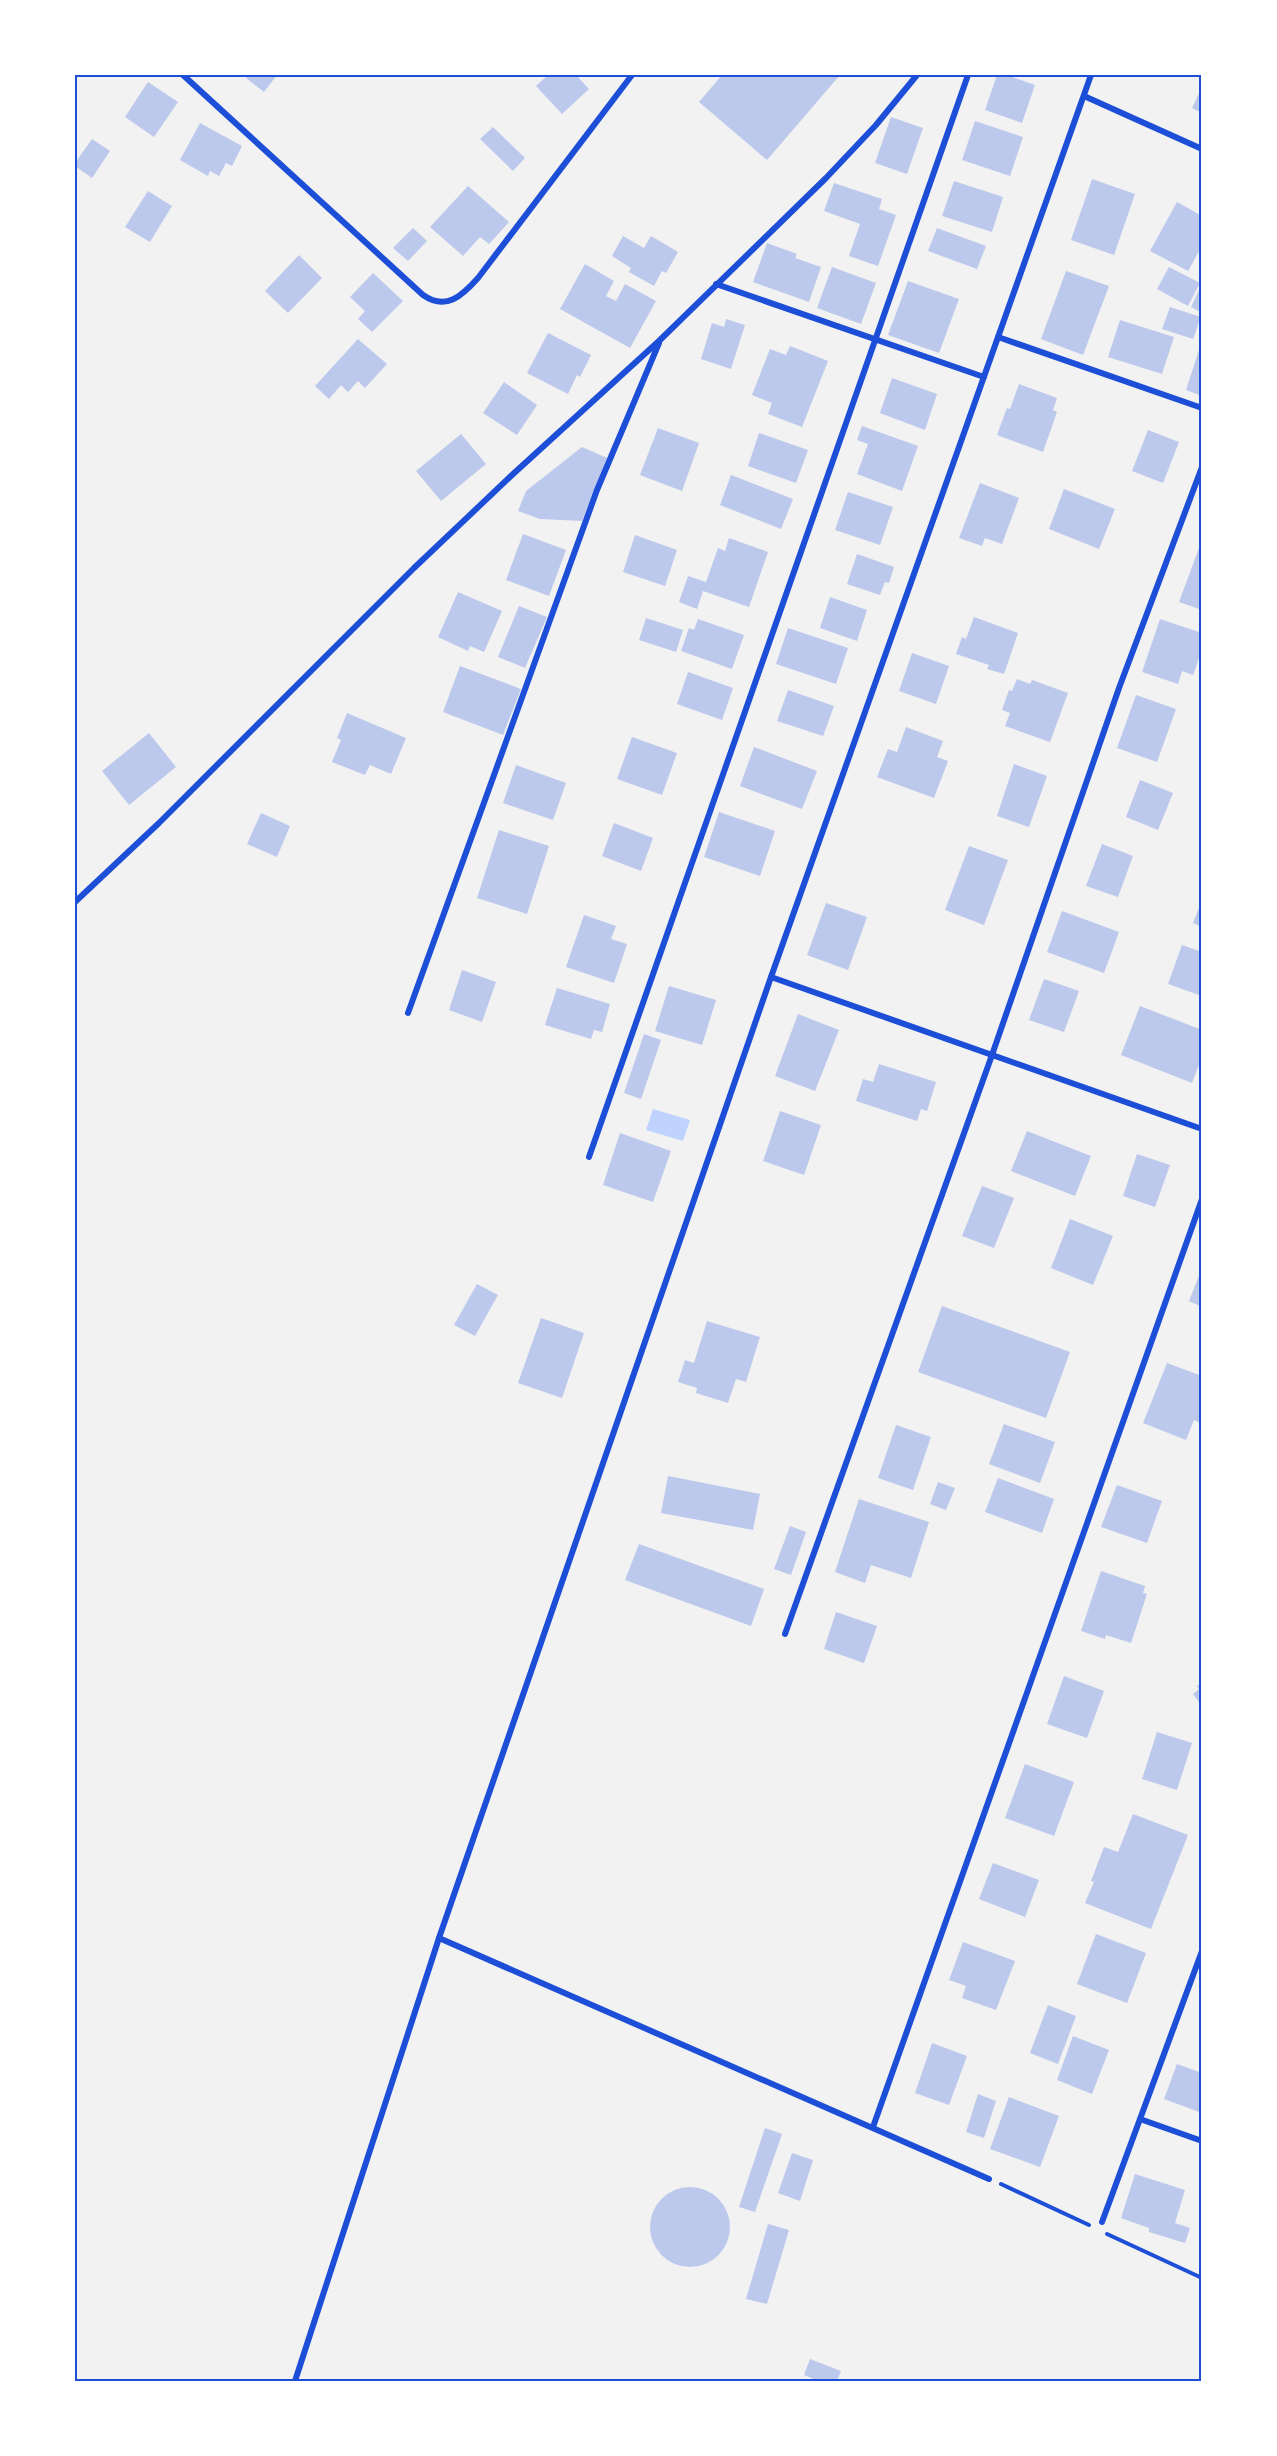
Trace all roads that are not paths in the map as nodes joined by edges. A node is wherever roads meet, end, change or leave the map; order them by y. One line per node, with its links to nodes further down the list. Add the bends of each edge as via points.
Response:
1 (183, 75): 2 (street, via 418,290 433,301 448,302 461,296 478,278)
2 (632, 75)
3 (917, 75): 8 (street, via 844,160)
4 (968, 75): 10 (street)
5 (1091, 75): 6 (street)
6 (1084, 96): 7 (street); 9 (street)
7 (1202, 149)
8 (716, 284): 10 (street); 11 (street)
9 (998, 337): 12 (street); 13 (street)
10 (876, 339): 12 (street); 20 (street)
11 (660, 340): 15 (street, via 422,560); 17 (street, via 597,490)
12 (984, 377): 16 (street)
13 (1202, 408)
14 (1202, 466): 18 (street, via 1119,688)
15 (75, 902)
16 (771, 977): 18 (street); 23 (street)
17 (408, 1012)
18 (992, 1055): 19 (street); 22 (street)
19 (1202, 1129)
20 (589, 1157)
21 (1202, 1199): 26 (street)
22 (784, 1634)
23 (439, 1938): 26 (street); 30 (street)
24 (1202, 1951): 25 (street)
25 (1140, 2119): 27 (street); 29 (street)
26 (873, 2127): 28 (street)
27 (1202, 2141)
28 (989, 2179)
29 (1102, 2222)
30 (295, 2381)

